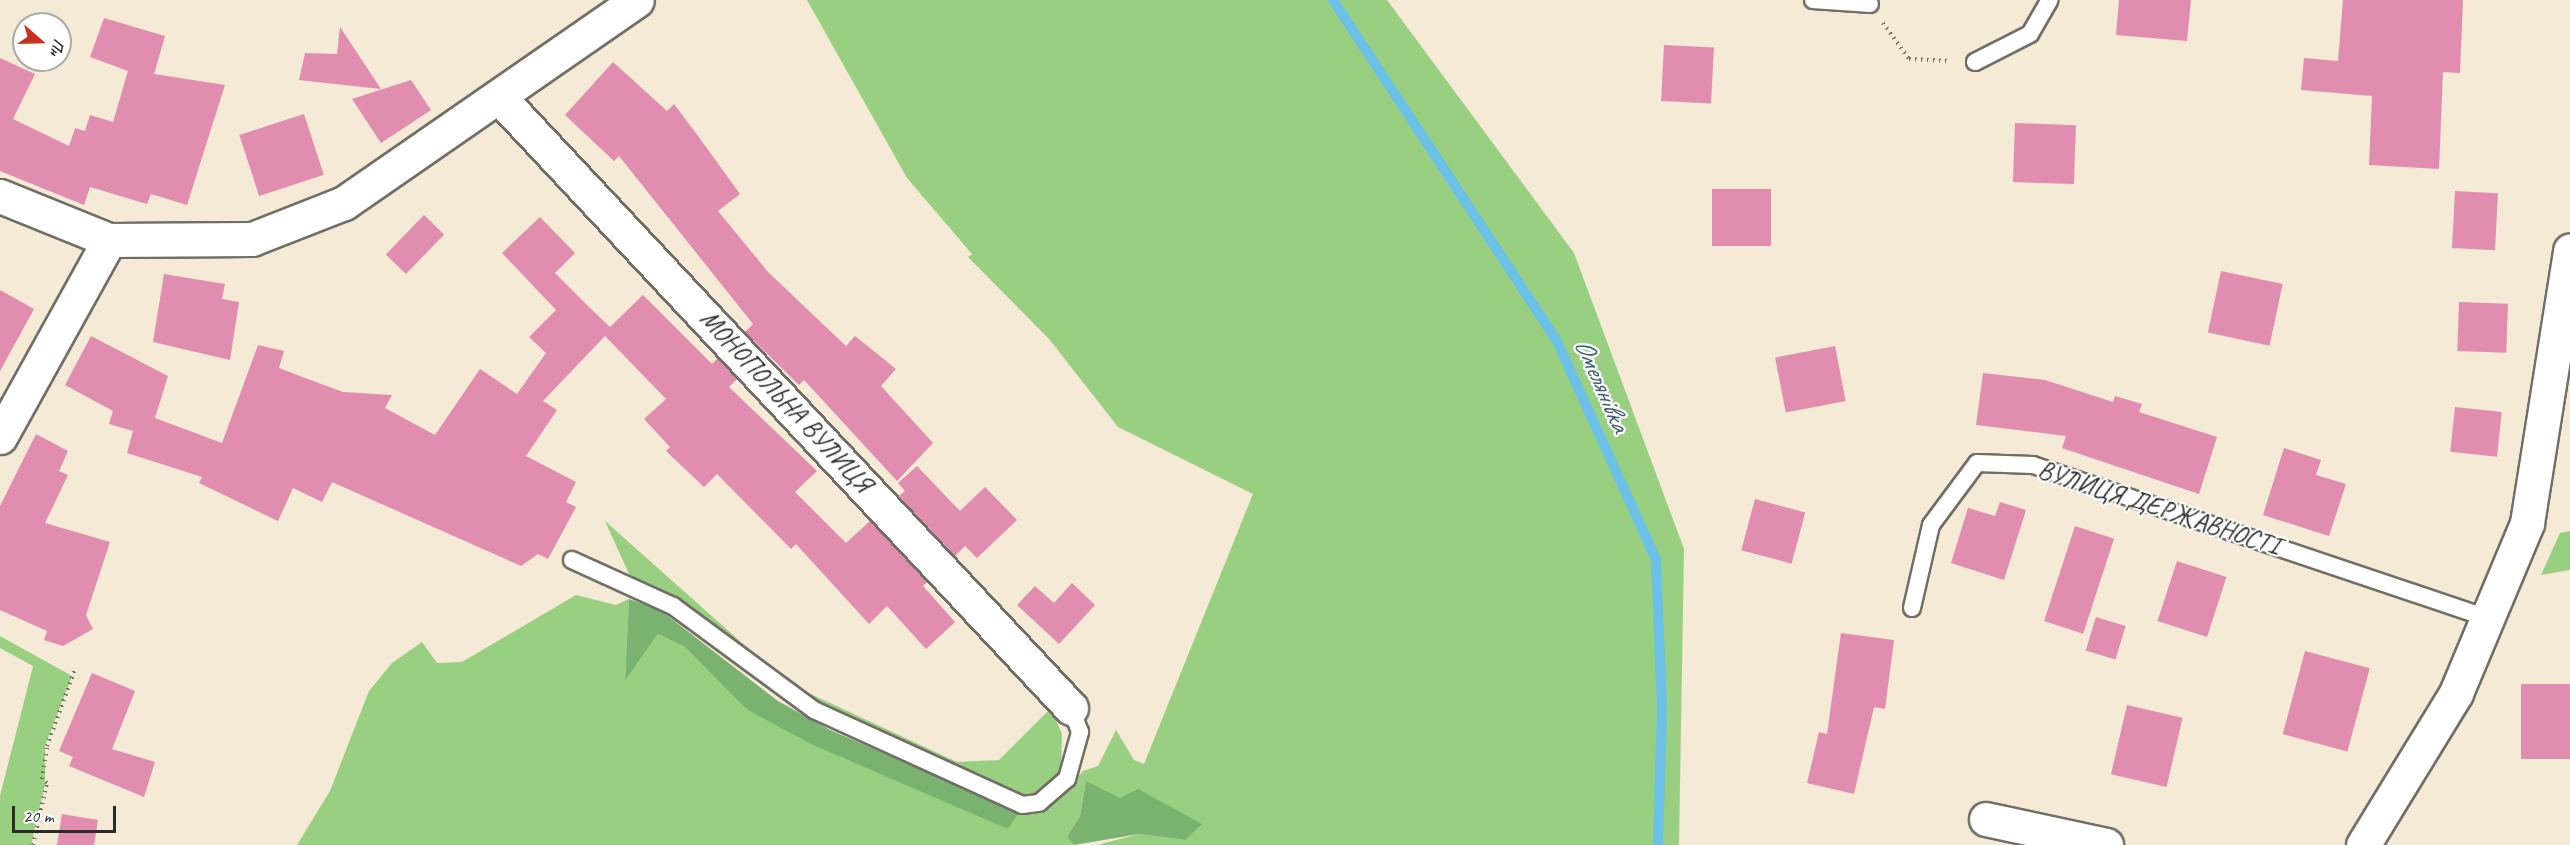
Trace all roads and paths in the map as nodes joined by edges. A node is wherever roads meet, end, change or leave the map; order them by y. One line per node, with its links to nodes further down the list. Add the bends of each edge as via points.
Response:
1 (637, 0): 6 (street)
2 (1813, 0): 4 (lane)
3 (2050, 0): 5 (lane, via 2030,34)
4 (1870, 4): 5 (path, via 1908,59)
5 (1975, 63)
6 (499, 97): 8 (street, via 320,215 252,239); 15 (street, МОНОПОЛЬНА ВУЛИЦЯ)
7 (0, 196): 8 (street)
8 (109, 240): 10 (street)
9 (2570, 250): 13 (street, via 2527,523)
10 (0, 437)
11 (573, 560): 15 (lane, via 674,606 814,710 1022,805 1039,803 1067,779 1080,732)
12 (1912, 608): 13 (lane, ВУЛИЦЯ ДЕРЖАВНОСТІ, via 1931,525 1977,463 2033,465)
13 (2491, 619): 19 (street, via 2445,714)
14 (75, 669): 17 (path, via 47,746 42,778 47,783)
15 (1071, 708)
16 (1986, 819): 18 (street)
17 (33, 845)
18 (2106, 845)
19 (2363, 845)

